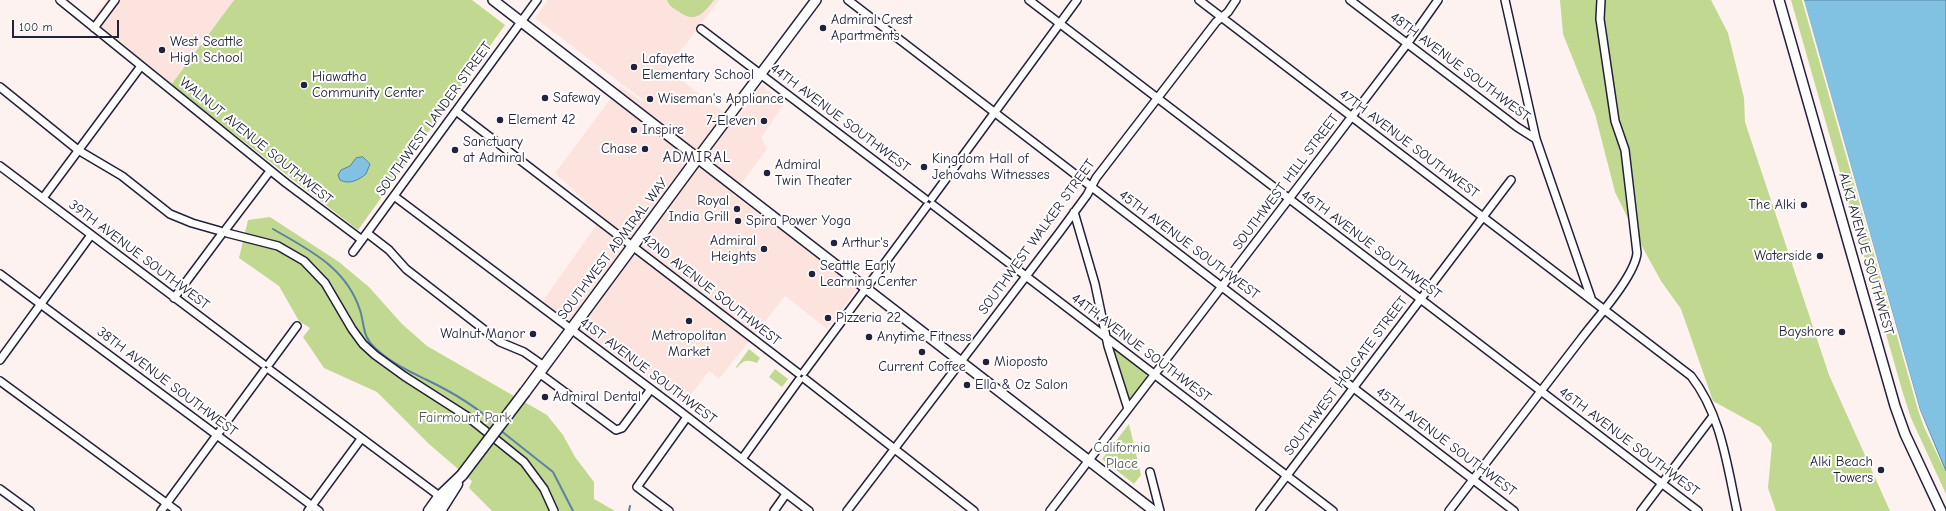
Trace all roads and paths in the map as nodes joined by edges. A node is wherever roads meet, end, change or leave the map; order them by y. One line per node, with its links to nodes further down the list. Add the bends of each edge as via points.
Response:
1 (60, 0): 19 (street, WALNUT AVENUE SOUTHWEST)
2 (115, 0): 19 (street)
3 (493, 0): 17 (main road)
4 (537, 0): 17 (street, SOUTHWEST LANDER STREET)
5 (816, 0): 23 (main road, SOUTHWEST ADMIRAL WAY)
6 (848, 0): 27 (street, 45TH AVENUE SOUTHWEST)
7 (1029, 0): 18 (street, 46TH AVENUE SOUTHWEST)
8 (1077, 0): 18 (street)
9 (1199, 0): 16 (street, 47TH AVENUE SOUTHWEST)
10 (1236, 0): 16 (street, SOUTHWEST WALKER STREET)
11 (1350, 0): 21 (street, 48TH AVENUE SOUTHWEST)
12 (1438, 0): 21 (street, SOUTHWEST HILL STREET)
13 (1505, 0): 29 (street)
14 (1601, 0): 56 (street, via 1600,19 1615,121 1625,150 1637,253 1635,265)
15 (1779, 0): 108 (main road, ALKI AVENUE SOUTHWEST, via 1895,406)
16 (1222, 17): 25 (street, SOUTHWEST WALKER STREET); 28 (street, 47TH AVENUE SOUTHWEST)
17 (521, 21): 26 (street, SOUTHWEST LANDER STREET); 31 (main road)
18 (1060, 24): 25 (street, 46TH AVENUE SOUTHWEST); 27 (street)
19 (94, 28): 22 (street, WALNUT AVENUE SOUTHWEST)
20 (701, 29): 23 (street, 44TH AVENUE SOUTHWEST)
21 (1407, 44): 28 (street, SOUTHWEST HILL STREET); 29 (street, 48TH AVENUE SOUTHWEST, via 1516,127)
22 (141, 66): 30 (street); 33 (street, WALNUT AVENUE SOUTHWEST)
23 (761, 74): 31 (main road, SOUTHWEST ADMIRAL WAY); 39 (street, 44TH AVENUE SOUTHWEST)
24 (0, 87): 30 (street)
25 (1158, 99): 35 (street, SOUTHWEST WALKER STREET); 38 (street, 46TH AVENUE SOUTHWEST)
26 (456, 110): 36 (street, SOUTHWEST LANDER STREET); 46 (street, 42ND AVENUE SOUTHWEST)
27 (995, 114): 35 (street, 45TH AVENUE SOUTHWEST); 39 (street)
28 (1352, 116): 38 (street, SOUTHWEST HILL STREET); 41 (street, 47TH AVENUE SOUTHWEST)
29 (1536, 139): 53 (street)
30 (78, 150): 37 (street); 42 (street, via 122,176 170,214)
31 (697, 159): 46 (main road, SOUTHWEST ADMIRAL WAY); 51 (main road)
32 (0, 166): 37 (street, 39TH AVENUE SOUTHWEST)
33 (270, 171): 42 (street); 45 (street, WALNUT AVENUE SOUTHWEST)
34 (1511, 180): 41 (street, SOUTHWEST HOLGATE STREET)
35 (1091, 187): 40 (street, SOUTHWEST WALKER STREET); 50 (street, 45TH AVENUE SOUTHWEST)
36 (394, 196): 43 (street, SOUTHWEST LANDER STREET); 58 (street, 41ST AVENUE SOUTHWEST)
37 (43, 198): 44 (street, 39TH AVENUE SOUTHWEST)
38 (1289, 199): 50 (street, SOUTHWEST HILL STREET); 54 (street, 46TH AVENUE SOUTHWEST)
39 (929, 202): 49 (street, 44TH AVENUE SOUTHWEST); 51 (street)
40 (1074, 212): 49 (street, SOUTHWEST WALKER STREET); 59 (street, via 1095,284)
41 (1484, 217): 53 (street, 47TH AVENUE SOUTHWEST); 54 (street, SOUTHWEST HOLGATE STREET)
42 (224, 232): 52 (street); 92 (street, via 278,246 304,261 325,283 352,329 375,356 468,417 524,462 544,489)
43 (367, 233): 45 (street, SOUTHWEST LANDER STREET); 63 (street, via 406,269 500,342 524,352)
44 (91, 235): 52 (street, 39TH AVENUE SOUTHWEST); 55 (street)
45 (362, 240): 47 (street, SOUTHWEST LANDER STREET)
46 (632, 246): 58 (main road, SOUTHWEST ADMIRAL WAY); 65 (street, 42ND AVENUE SOUTHWEST)
47 (353, 252)
48 (0, 274): 55 (street, 38TH AVENUE SOUTHWEST)
49 (1025, 276): 59 (street, 44TH AVENUE SOUTHWEST); 61 (street, SOUTHWEST WALKER STREET)
50 (1222, 286): 64 (street, SOUTHWEST HILL STREET); 67 (street, 45TH AVENUE SOUTHWEST)
51 (866, 288): 61 (main road); 65 (street)
52 (174, 298): 62 (street, 39TH AVENUE SOUTHWEST)
53 (1591, 298): 56 (street, 47TH AVENUE SOUTHWEST)
54 (1420, 299): 67 (street, SOUTHWEST HOLGATE STREET); 69 (street, 46TH AVENUE SOUTHWEST)
55 (41, 304): 60 (street); 73 (street, 38TH AVENUE SOUTHWEST)
56 (1604, 308): 69 (street); 71 (street, 47TH AVENUE SOUTHWEST, via 1691,376 1699,386)
57 (297, 326): 62 (street)
58 (572, 329): 63 (main road, SOUTHWEST ADMIRAL WAY); 68 (street, 41ST AVENUE SOUTHWEST)
59 (1107, 338): 64 (street, 44TH AVENUE SOUTHWEST); 70 (street)
60 (0, 360)
61 (960, 362): 75 (street, SOUTHWEST WALKER STREET); 77 (main road)
62 (266, 367): 73 (street); 74 (street, 39TH AVENUE SOUTHWEST)
63 (542, 370): 68 (street, via 612,429 618,430); 84 (main road, SOUTHWEST ADMIRAL WAY, bridge)
64 (1155, 374): 70 (street, SOUTHWEST HILL STREET); 79 (street, 44TH AVENUE SOUTHWEST)
65 (801, 376): 75 (street, 42ND AVENUE SOUTHWEST); 76 (street)
66 (0, 381): 85 (street)
67 (1354, 388): 79 (street, SOUTHWEST HOLGATE STREET); 80 (street, 45TH AVENUE SOUTHWEST)
68 (651, 389): 72 (street, 41ST AVENUE SOUTHWEST)
69 (1540, 392): 80 (street); 81 (street, 46TH AVENUE SOUTHWEST)
70 (1128, 409): 77 (street, SOUTHWEST HILL STREET)
71 (1713, 416): 81 (street); 107 (street, 47TH AVENUE SOUTHWEST, via 1723,446)
72 (688, 417): 76 (street, 41ST AVENUE SOUTHWEST); 93 (street, via 637,487)
73 (217, 435): 85 (street); 86 (street, 38TH AVENUE SOUTHWEST)
74 (361, 439): 84 (street, 39TH AVENUE SOUTHWEST); 86 (street)
75 (894, 449): 96 (street, SOUTHWEST WALKER STREET); 97 (street, 42ND AVENUE SOUTHWEST)
76 (742, 459): 83 (street, 41ST AVENUE SOUTHWEST)
77 (1089, 460): 98 (street, SOUTHWEST HILL STREET); 99 (main road)
78 (1150, 472): 100 (street)
79 (1287, 476): 101 (street, SOUTHWEST HOLGATE STREET); 102 (street, 44TH AVENUE SOUTHWEST)
80 (1473, 479): 103 (street); 104 (street, 45TH AVENUE SOUTHWEST)
81 (1661, 484): 105 (street); 106 (street, 46TH AVENUE SOUTHWEST)
82 (0, 488): 88 (street)
83 (786, 494): 94 (street); 95 (street, 41ST AVENUE SOUTHWEST)
84 (443, 499): 87 (main road, SOUTHWEST ADMIRAL WAY)
85 (166, 503): 89 (street); 90 (street)
86 (310, 508): 91 (street, 38TH AVENUE SOUTHWEST)
87 (434, 510)
88 (30, 511)
89 (160, 511)
90 (176, 511)
91 (319, 511)
92 (554, 511)
93 (669, 511)
94 (774, 511)
95 (809, 511)
96 (847, 511)
97 (974, 511)
98 (1050, 511)
99 (1154, 511)
100 (1160, 511)
101 (1260, 511)
102 (1333, 511)
103 (1449, 511)
104 (1514, 511)
105 (1640, 511)
106 (1698, 511)
107 (1737, 511)
108 (1940, 511)

